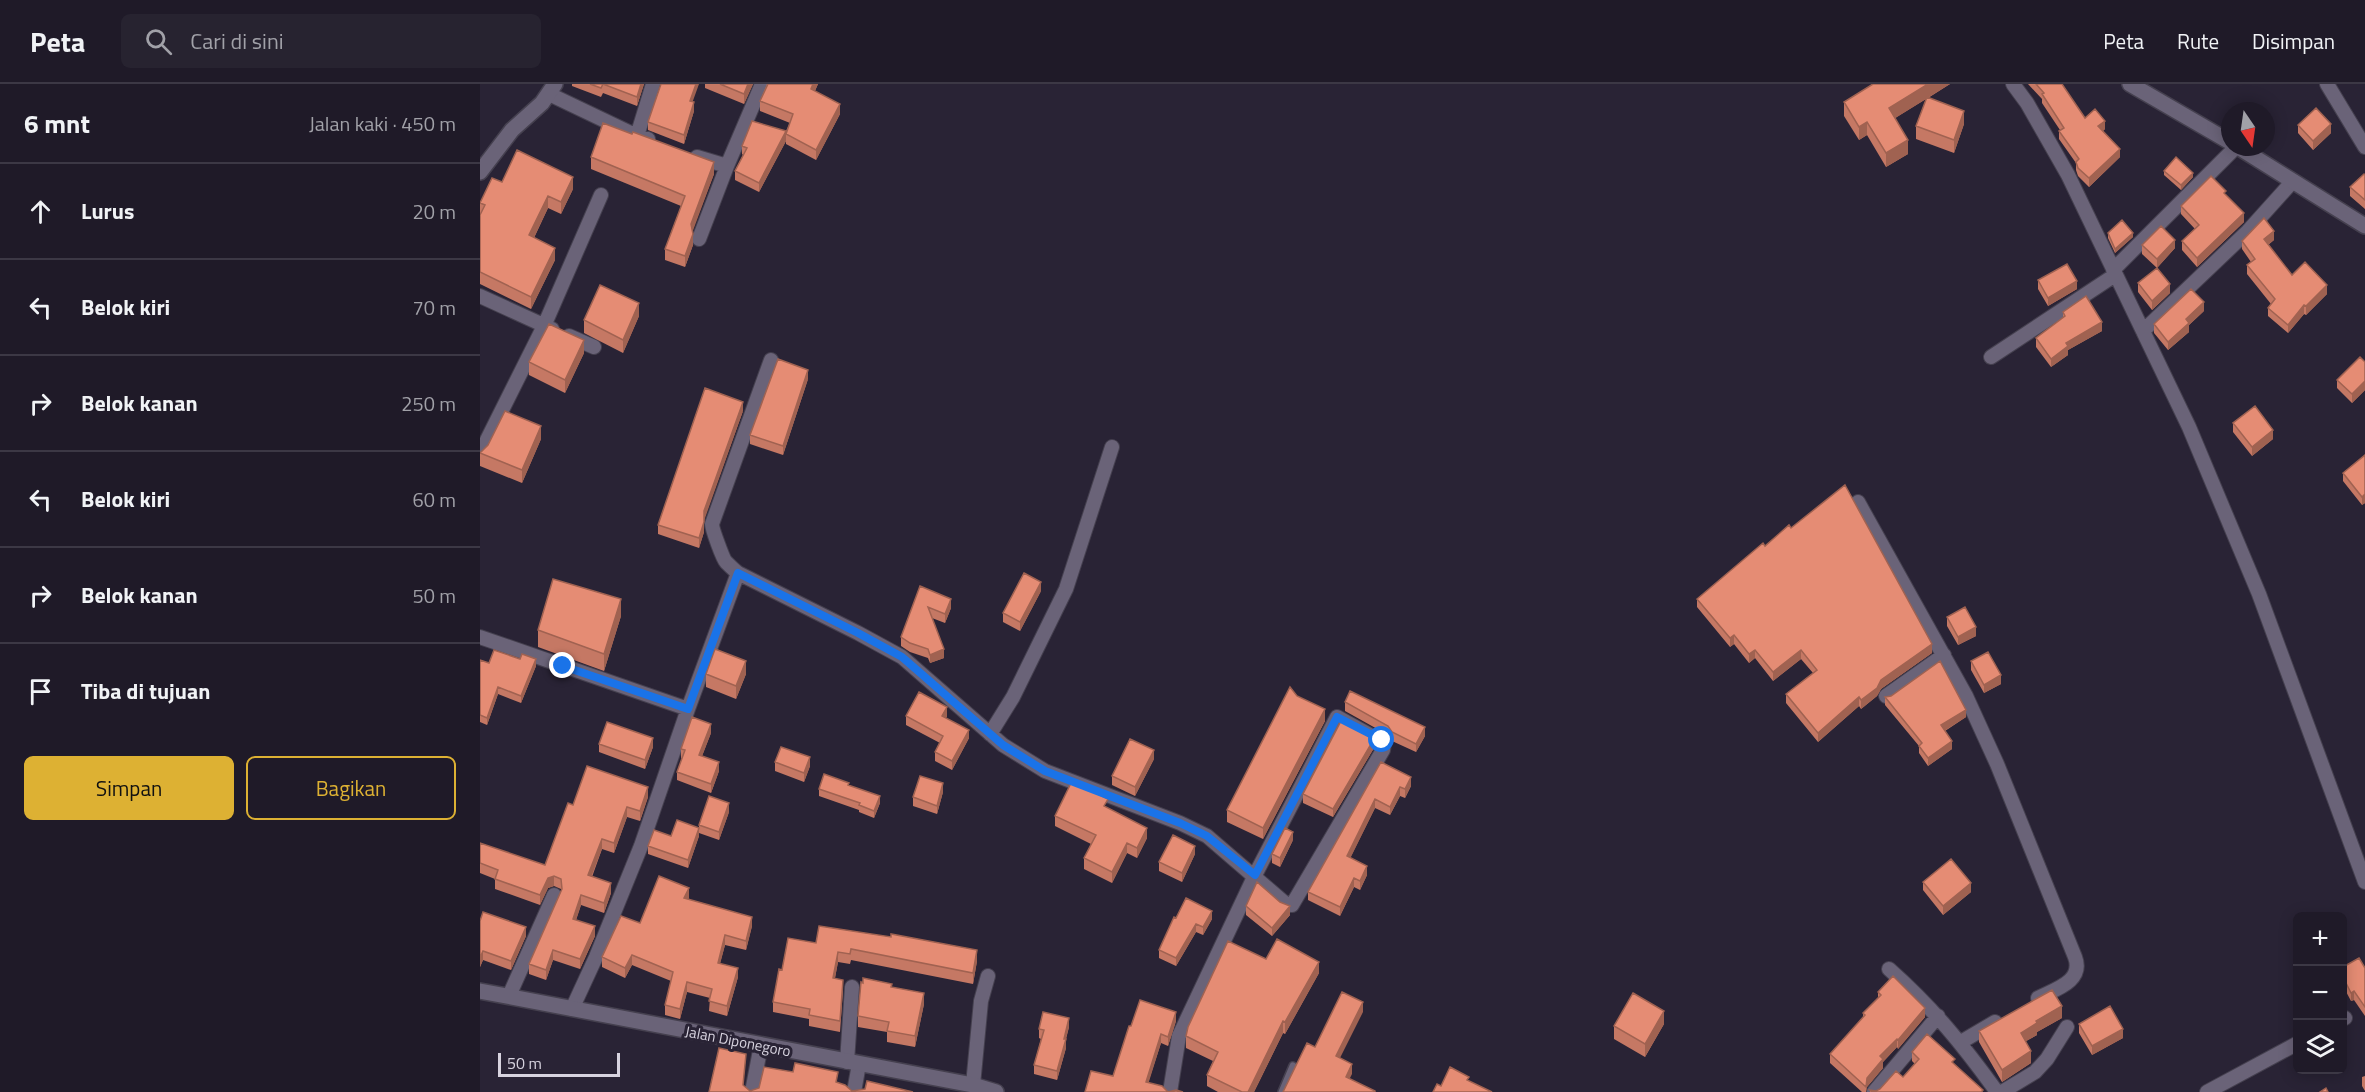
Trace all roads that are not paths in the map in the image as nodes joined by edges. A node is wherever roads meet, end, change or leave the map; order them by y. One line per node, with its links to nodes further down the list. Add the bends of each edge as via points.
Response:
1 (653, 84): 7 (street)
2 (762, 84): 14 (street)
3 (2013, 84): 20 (street, via 2059,157)
4 (2130, 84): 8 (street)
5 (2327, 84): 10 (street)
6 (552, 89): 7 (street); 15 (street)
7 (637, 136): 9 (street)
8 (2221, 137)
9 (658, 143)
10 (2365, 147)
11 (688, 154): 14 (street)
12 (2228, 156): 20 (street)
13 (2251, 156): 16 (street)
14 (727, 166): 19 (street)
15 (480, 172)
16 (2293, 182): 18 (street); 23 (street, via 2248,231)
17 (601, 195): 22 (street)
18 (2365, 226)
19 (699, 239)
20 (2114, 272): 23 (street); 25 (street)
21 (480, 296): 22 (street)
22 (544, 326): 24 (street); 28 (street)
23 (2143, 331): 36 (street, via 2189,427 2259,594)
24 (594, 347)
25 (1991, 357)
26 (771, 360): 30 (street, via 712,524 724,560)
27 (1112, 447): 35 (street, via 1066,589 1013,697)
28 (480, 454)
29 (1858, 502): 32 (street)
30 (738, 573): 34 (street); 35 (street, via 902,657)
31 (480, 637): 34 (street)
32 (1944, 655): 33 (street); 45 (street, via 1997,764 2077,963 2072,978)
33 (1886, 696)
34 (688, 709): 46 (street, via 641,846)
35 (990, 734): 37 (street, via 1045,771 1207,836)
36 (2362, 866): 38 (street)
37 (1255, 875): 37 (street, via 1286,904 1292,905 1383,750 1382,740 1333,715); 59 (street, via 1179,1036)
38 (2365, 882)
39 (554, 895): 44 (street)
40 (1889, 969): 48 (street)
41 (988, 976): 55 (street, via 981,1001)
42 (852, 987): 53 (street)
43 (480, 991): 44 (street, Jalan Diponegoro)
44 (509, 996): 46 (street, Jalan Diponegoro)
45 (2028, 1004)
46 (572, 1009): 51 (street, Jalan Diponegoro)
47 (2009, 1015): 50 (street)
48 (1938, 1016): 50 (street); 61 (street)
49 (2067, 1027): 63 (street, via 2034,1072)
50 (1961, 1042): 62 (street)
51 (761, 1045): 53 (street, Jalan Diponegoro); 56 (street)
52 (2293, 1046): 64 (street)
53 (853, 1063): 55 (street, Jalan Diponegoro); 57 (street)
54 (1293, 1066): 60 (lane)
55 (973, 1085): 58 (street, Jalan Diponegoro)
56 (752, 1092)
57 (854, 1092)
58 (996, 1092)
59 (1170, 1092)
60 (1282, 1092)
61 (1874, 1092)
62 (1997, 1092)
63 (2002, 1092)
64 (2207, 1092)

